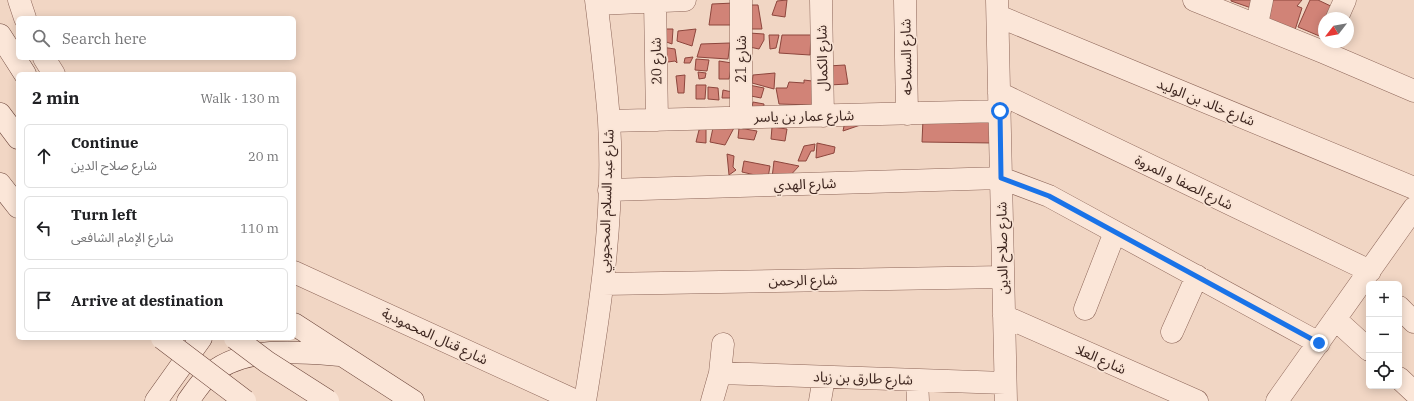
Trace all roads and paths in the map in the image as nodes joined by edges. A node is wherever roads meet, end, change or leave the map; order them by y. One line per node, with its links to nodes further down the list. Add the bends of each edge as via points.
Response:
1 (18, 0): 13 (street)
2 (685, 0): 9 (street)
3 (740, 0): 28 (street, شارع 21)
4 (821, 0): 27 (street, شارع الكمال)
5 (904, 0): 26 (street, شارع السماحه)
6 (1194, 0): 14 (street)
7 (1262, 0): 14 (street)
8 (1345, 0): 12 (street)
9 (656, 1): 10 (street); 29 (street, شارع 20)
10 (597, 2): 30 (street, شارع عبد السلام المحجوبي)
11 (998, 8): 24 (street, شارع صلاح الدين); 34 (street, شارع خالد بن الوليد)
12 (1340, 12)
13 (24, 16)
14 (1257, 24): 16 (street)
15 (0, 34): 19 (street)
16 (1318, 45)
17 (1327, 48): 23 (street)
18 (16, 60): 21 (street)
19 (16, 60)
20 (45, 60): 22 (street)
21 (24, 72)
22 (53, 72)
23 (1414, 91)
24 (999, 102): 26 (street, شارع عمار بن ياسر); 32 (street, شارع صلاح الدين); 41 (street, شارع الصفا و المروة)
25 (0, 114): 31 (street)
26 (907, 114): 27 (street, شارع عمار بن ياسر)
27 (823, 116): 28 (street, شارع عمار بن ياسر)
28 (741, 118): 29 (street, شارع عمار بن ياسر)
29 (656, 120): 30 (street, شارع عمار بن ياسر)
30 (609, 122): 35 (street, شارع عبد السلام المحجوبي)
31 (16, 135)
32 (1001, 178): 35 (street, شارع الهدي); 38 (street, via 1049,196); 42 (street, شارع صلاح الدين)
33 (0, 184): 36 (street)
34 (1414, 188)
35 (609, 190): 43 (street, شارع عبد السلام المحجوبي)
36 (16, 204)
37 (1414, 208): 41 (street)
38 (1115, 232): 40 (street); 44 (street)
39 (296, 273): 70 (street, شارع قنال المحمودية)
40 (1197, 276): 50 (street); 54 (street)
41 (1371, 276): 47 (street)
42 (1003, 277): 43 (street, شارع الرحمن); 46 (street, شارع صلاح الدين)
43 (604, 284): 71 (street, شارع عبد السلام المحجوبي)
44 (1085, 309)
45 (1402, 310): 48 (street)
46 (1004, 316): 62 (street, شارع صلاح الدين); 74 (street, شارع العلا)
47 (1335, 319): 54 (street); 56 (street)
48 (1414, 322)
49 (296, 325): 57 (street)
50 (1172, 332)
51 (165, 340): 67 (street, bridge)
52 (200, 340): 65 (street)
53 (238, 340): 68 (street, bridge)
54 (1319, 343): 64 (street)
55 (724, 344): 58 (street)
56 (1366, 347)
57 (340, 355): 66 (street, via 295,351 249,357 219,368 207,377); 69 (street)
58 (720, 373): 59 (street, شارع طارق بن زياد); 72 (street)
59 (824, 377): 61 (street, شارع طارق بن زياد); 73 (street)
60 (1402, 381): 63 (street)
61 (918, 391): 62 (street, شارع طارق بن زياد)
62 (1006, 392)
63 (1414, 392)
64 (1282, 399)
65 (156, 401)
66 (188, 401)
67 (245, 401)
68 (328, 401)
69 (413, 401)
70 (576, 401)
71 (585, 401)
72 (712, 401)
73 (820, 401)
74 (1197, 401)

